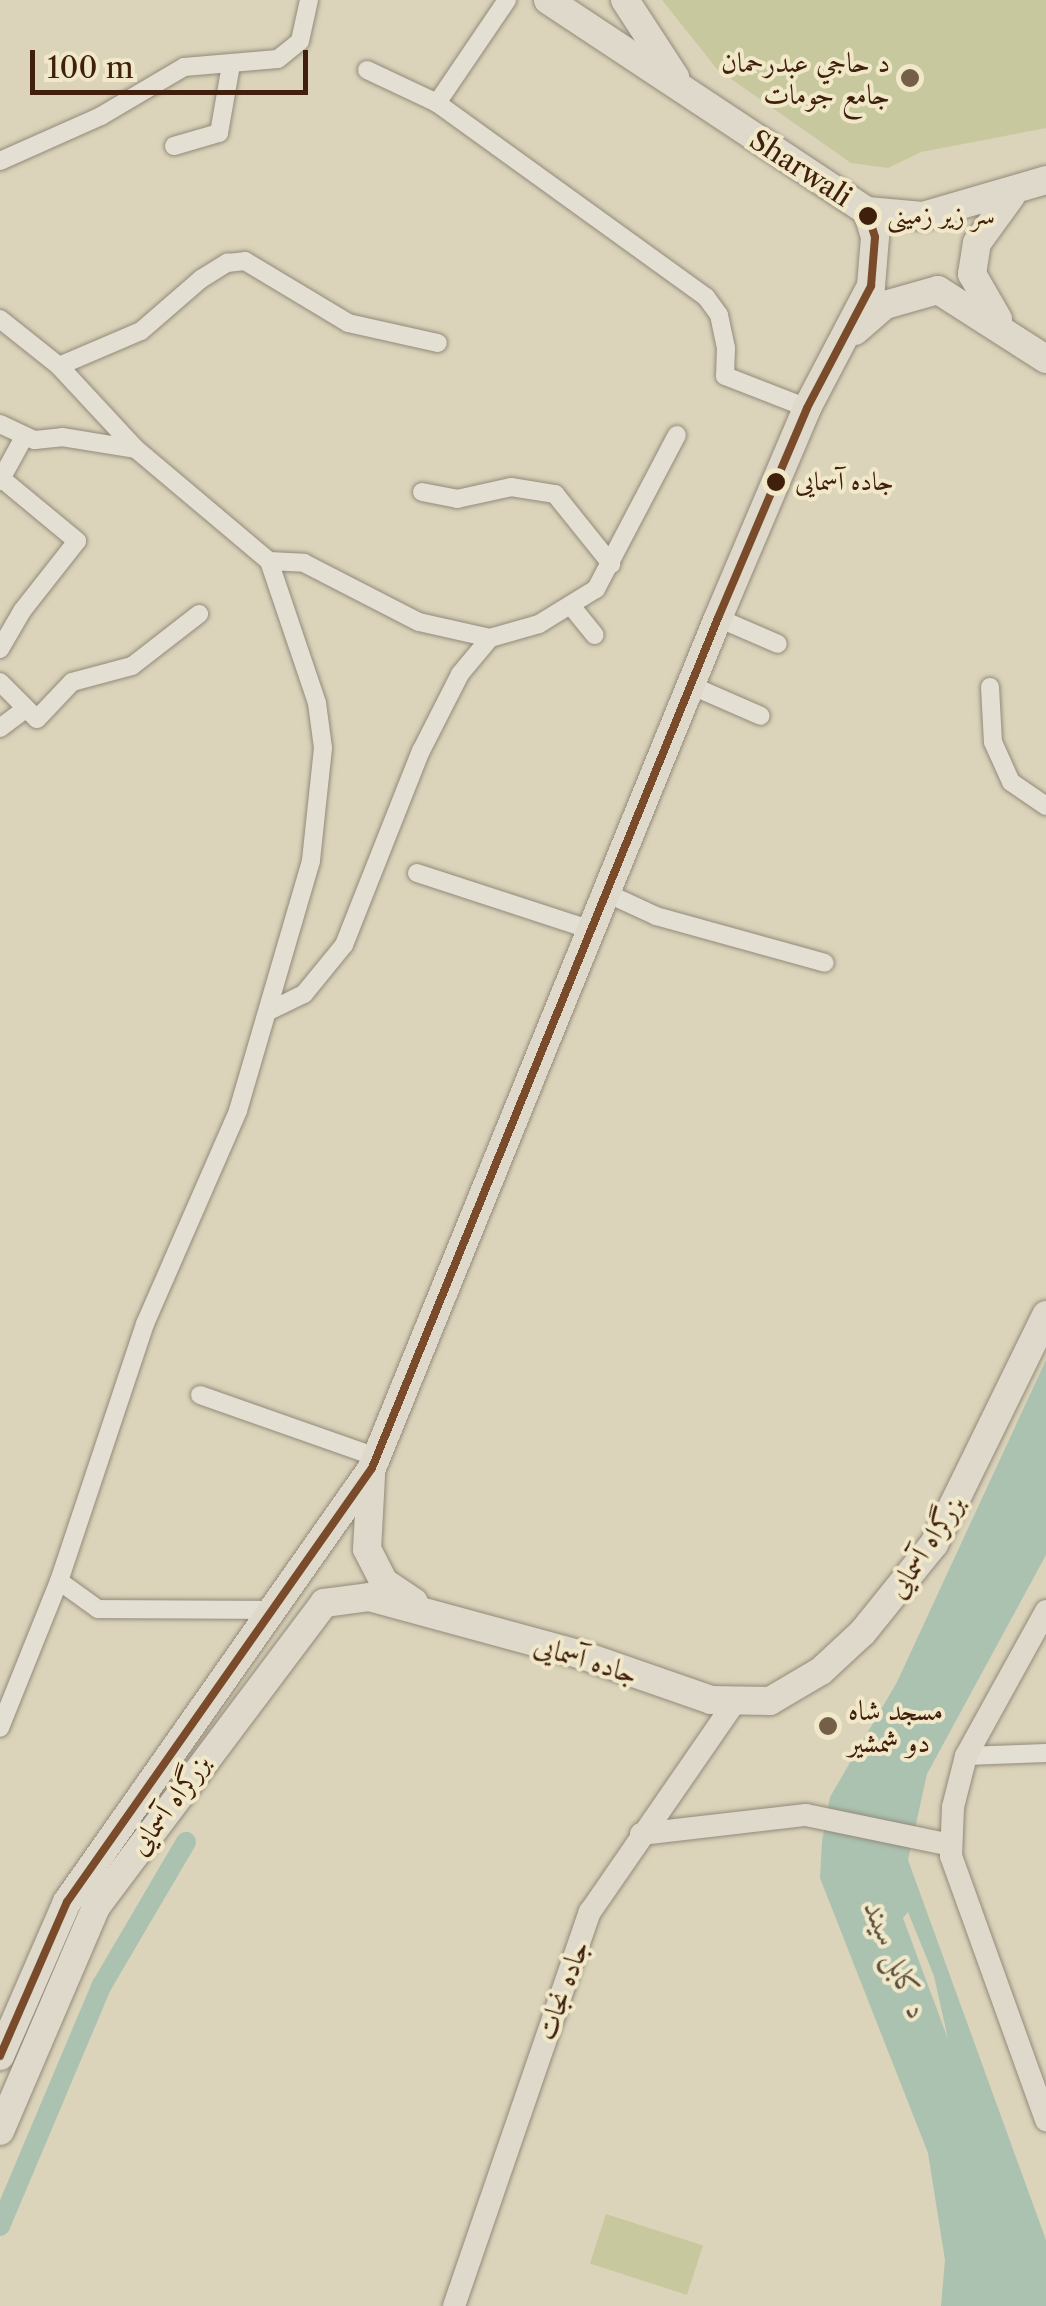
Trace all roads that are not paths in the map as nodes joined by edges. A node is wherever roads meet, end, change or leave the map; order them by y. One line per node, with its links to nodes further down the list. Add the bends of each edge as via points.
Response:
1 (310, 0): 5 (street, via 295,48 278,60)
2 (507, 0): 8 (street)
3 (548, 0): 7 (highway, Sharwali)
4 (625, 0): 7 (highway)
5 (230, 65): 9 (street, via 220,132); 10 (street, via 184,66 102,116)
6 (367, 70): 8 (street)
7 (685, 91): 13 (highway, Sharwali)
8 (437, 103): 20 (street, via 706,298 726,348 724,376)
9 (174, 146)
10 (0, 161)
11 (1046, 180): 12 (highway)
12 (1017, 190): 13 (highway, via 923,216); 15 (highway, via 990,217 972,274)
13 (867, 211): 16 (highway, via 874,237 871,286)
14 (0, 319): 19 (street)
15 (1009, 331): 16 (highway, via 938,290 885,305); 18 (highway)
16 (844, 341): 20 (highway, بزرگراه آسمایی)
17 (438, 343): 19 (street, via 348,323 245,261 201,279 141,331)
18 (1046, 358)
19 (59, 366): 24 (street)
20 (807, 408): 31 (highway, بزرگراه آسمایی)
21 (0, 424): 23 (street)
22 (677, 435): 28 (street)
23 (24, 437): 24 (street); 25 (street)
24 (136, 450): 27 (street)
25 (1, 480): 35 (street, via 78,538)
26 (422, 492): 28 (street, via 457,500 511,487 555,494)
27 (268, 561): 33 (street, via 304,564 419,622); 47 (street, via 317,703 323,748 311,861)
28 (612, 564): 29 (street, via 596,589)
29 (572, 607): 32 (street); 33 (street)
30 (199, 614): 39 (street, via 132,666 72,682 37,720)
31 (718, 618): 34 (street); 37 (highway, بزرگراه آسمایی)
32 (595, 634)
33 (490, 638): 47 (street, via 460,674 420,751 344,945 304,994)
34 (778, 644)
35 (0, 649)
36 (0, 682): 39 (street)
37 (690, 685): 40 (street); 44 (highway, بزرگراه آسمایی)
38 (990, 687): 42 (street, via 993,742 1010,782)
39 (24, 710): 41 (street)
40 (761, 716)
41 (0, 728)
42 (1046, 806)
43 (417, 873): 45 (street)
44 (602, 892): 45 (highway, بزرگراه آسمایی); 46 (street, via 656,916)
45 (588, 928): 50 (highway, بزرگراه آسمایی)
46 (825, 963)
47 (269, 1011): 51 (street, via 223,1148 145,1324)
48 (1046, 1315): 55 (highway, بزرگراه آسمایی, via 942,1528 893,1597 796,1690)
49 (200, 1395): 50 (street)
50 (374, 1462): 52 (highway, بزرگراه آسمایی); 54 (highway, via 364,1522 367,1549 384,1582)
51 (59, 1581): 52 (street, via 98,1609); 56 (street)
52 (278, 1610): 61 (highway, بزرگراه آسمایی, via 66,1902)
53 (1046, 1611): 58 (main road)
54 (436, 1616): 55 (highway, جاده آسمایی, via 579,1654); 63 (highway, بزرگراه آسمایی, via 351,1595 312,1613 96,1907)
55 (733, 1706): 59 (main road, جاده نجات)
56 (0, 1728)
57 (1046, 1752): 58 (street)
58 (966, 1756): 60 (main road)
59 (641, 1834): 60 (main road, via 806,1815); 64 (main road, جاده نجات, via 590,1912)
60 (951, 1845): 62 (main road, via 957,1886)
61 (0, 2056)
62 (1046, 2120)
63 (0, 2131)
64 (454, 2306)

